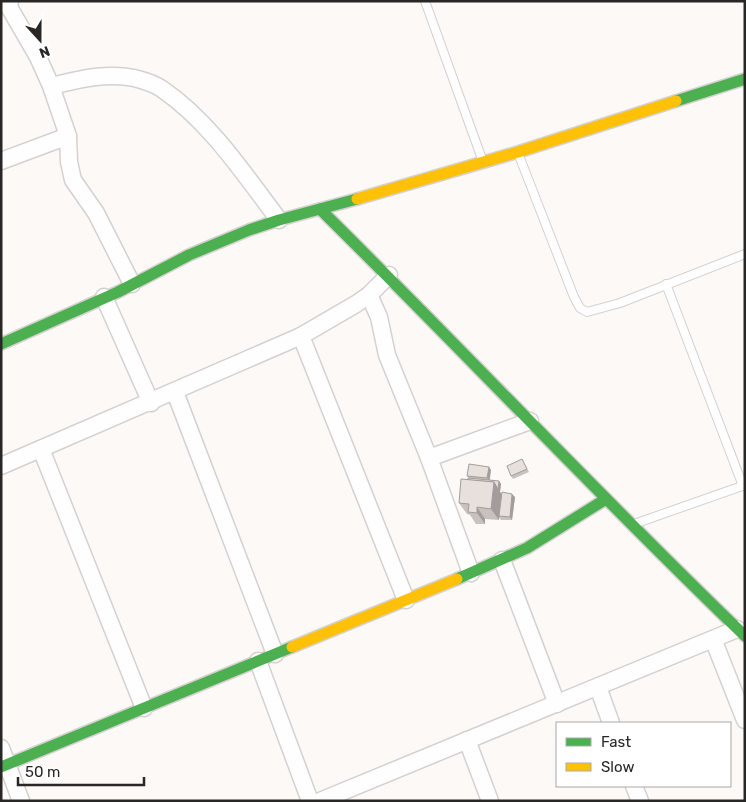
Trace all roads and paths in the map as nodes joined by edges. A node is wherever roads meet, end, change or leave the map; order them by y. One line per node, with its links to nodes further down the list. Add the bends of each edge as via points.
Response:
1 (425, 1): 8 (lane)
2 (7, 6): 4 (street, via 38,57)
3 (745, 79): 6 (street)
4 (50, 86): 5 (street); 10 (street, via 97,77 133,78 161,88 198,119)
5 (68, 136): 7 (street); 13 (street, via 73,180 96,213)
6 (518, 152): 8 (street); 14 (lane, via 580,308 587,312 598,310)
7 (1, 161)
8 (483, 162): 9 (street)
9 (320, 209): 10 (street); 12 (street)
10 (279, 220): 13 (street, via 189,255)
11 (745, 254): 14 (lane)
12 (388, 275): 15 (street); 21 (street)
13 (132, 284): 16 (street)
14 (666, 284): 25 (lane)
15 (369, 294): 17 (street); 23 (street, via 387,354)
16 (104, 297): 18 (street); 20 (street)
17 (302, 336): 19 (street); 30 (street)
18 (1, 344)
19 (175, 392): 20 (street); 33 (street)
20 (151, 402): 22 (street)
21 (530, 421): 23 (street); 26 (street)
22 (41, 449): 24 (street); 37 (street)
23 (429, 458): 29 (street)
24 (1, 466)
25 (744, 486): 27 (lane)
26 (606, 499): 27 (street); 28 (street)
27 (632, 525): 31 (street)
28 (502, 560): 29 (street); 36 (street)
29 (471, 573): 30 (street)
30 (406, 600): 33 (street)
31 (741, 632): 32 (street)
32 (713, 639): 35 (street); 38 (street)
33 (275, 654): 34 (street)
34 (258, 661): 37 (street); 46 (street)
35 (598, 687): 36 (street); 39 (street)
36 (557, 704): 40 (street)
37 (144, 708): 42 (street)
38 (745, 720)
39 (611, 722)
40 (468, 740): 44 (street); 48 (street)
41 (1, 748): 42 (street)
42 (4, 766): 45 (street)
43 (634, 787): 49 (street)
44 (343, 796): 47 (street)
45 (21, 801)
46 (310, 801)
47 (320, 801)
48 (490, 801)
49 (640, 801)

